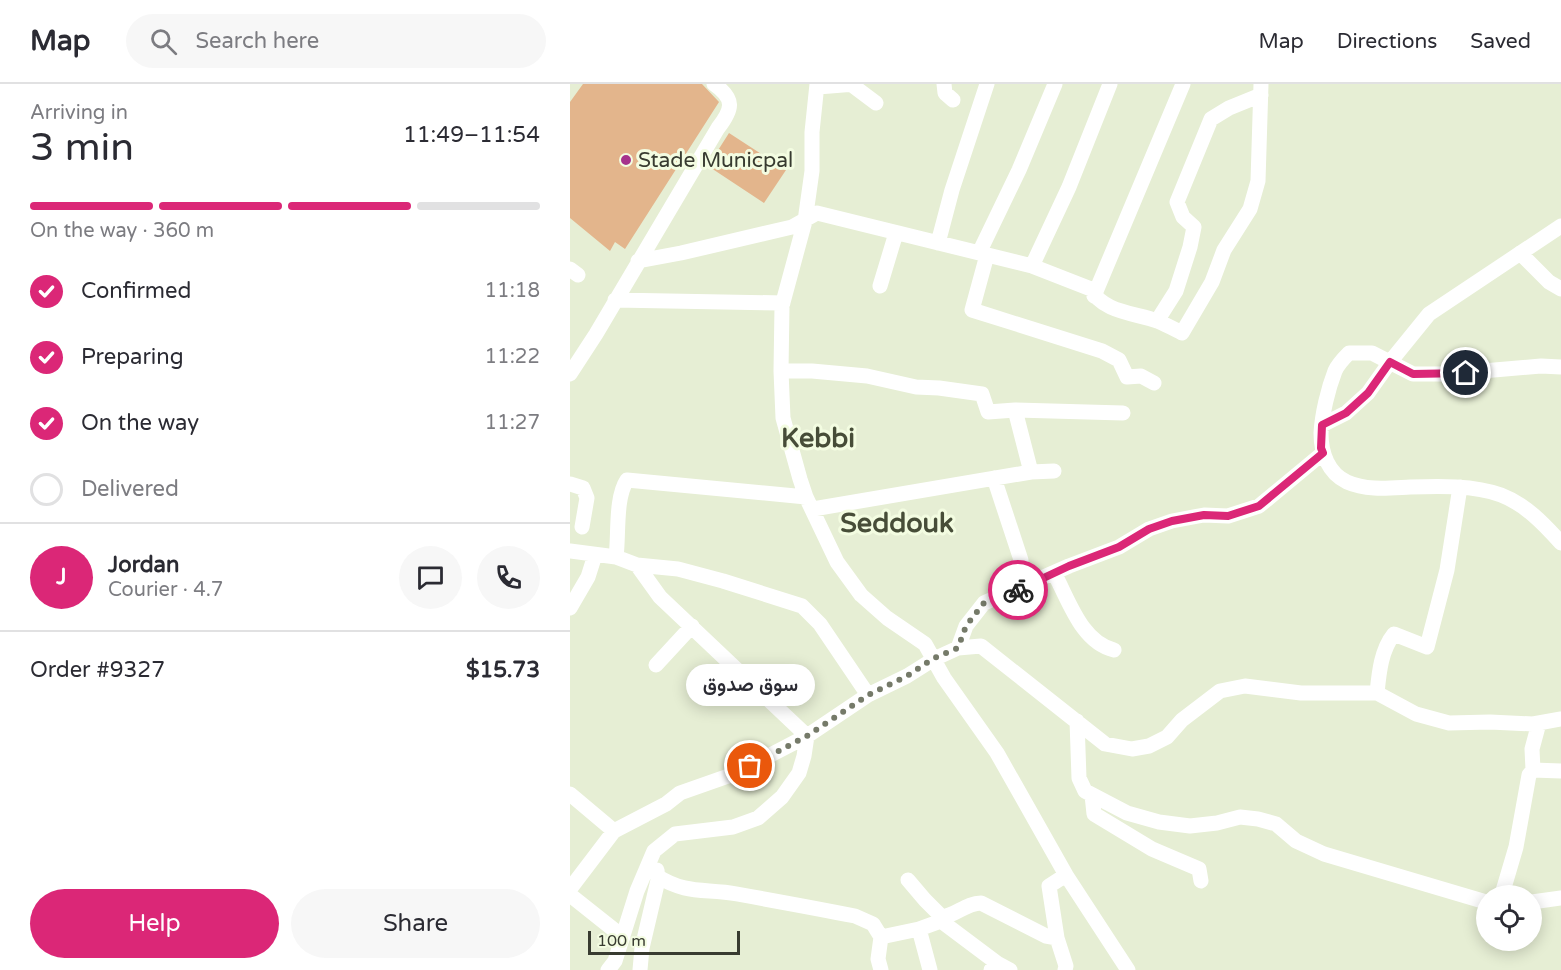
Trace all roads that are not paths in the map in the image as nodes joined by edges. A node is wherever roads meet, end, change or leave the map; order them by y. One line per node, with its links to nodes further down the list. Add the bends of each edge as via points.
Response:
1 (714, 84): 18 (street, via 728,100 728,115)
2 (854, 84): 8 (street); 11 (street)
3 (944, 84): 10 (street, via 945,93)
4 (987, 84): 15 (street)
5 (1055, 84): 17 (street)
6 (1110, 84): 19 (street)
7 (1183, 84): 22 (street)
8 (818, 85): 12 (street)
9 (1261, 90): 25 (street, via 1211,119 1177,202 1183,217 1194,226 1190,247 1176,291); 25 (street, via 1258,181 1250,208 1182,333)
10 (953, 100)
11 (876, 103)
12 (805, 222): 14 (street, via 817,213); 18 (street); 24 (street)
13 (1561, 226): 16 (street)
14 (896, 233): 15 (street); 20 (street)
15 (938, 243): 17 (street)
16 (1520, 253): 21 (street); 26 (street, via 1429,314)
17 (983, 254): 19 (street); 30 (street, via 972,310 1102,351 1119,360 1128,377 1142,376)
18 (638, 261): 23 (street)
19 (1032, 266): 22 (street, via 1090,289)
20 (880, 286)
21 (1561, 289)
22 (1094, 296): 25 (street, via 1115,309)
23 (615, 300): 24 (street); 29 (street)
24 (783, 303): 28 (street)
25 (1157, 321)
26 (1390, 362): 27 (street, via 1413,374); 33 (street, via 1368,393 1346,413); 33 (street, via 1372,353 1349,353 1336,369)
27 (1561, 367)
28 (781, 371): 31 (street, via 867,376 916,387 972,392 982,394 988,411); 40 (street, via 783,418)
29 (570, 374)
30 (1154, 383)
31 (1015, 410): 32 (street); 36 (street)
32 (1122, 413)
33 (1322, 425): 34 (street)
34 (1323, 453): 39 (street, via 1328,465 1347,482 1376,489); 46 (street, via 1259,506 1228,516 1204,515 1172,521)
35 (1054, 471): 36 (street)
36 (1031, 472): 37 (street)
37 (994, 478): 40 (street); 47 (street, via 1022,560)
38 (570, 484): 41 (street, via 583,488 587,498)
39 (1460, 488): 42 (street, via 1500,494 1520,504); 55 (street, via 1447,570 1427,646 1394,634 1382,659)
40 (810, 503): 44 (street, via 627,480 620,502); 53 (street, via 837,562 861,595 925,644)
41 (582, 528)
42 (1561, 543)
43 (583, 553): 44 (street); 48 (street); 49 (street, via 588,577)
44 (616, 557): 45 (street)
45 (637, 565): 50 (street, via 660,597); 56 (street, via 678,569 723,580 802,606 820,624)
46 (1054, 573): 47 (street); 52 (street, via 1084,631 1103,647)
47 (1004, 595): 51 (street, via 984,603 966,626)
48 (570, 597)
49 (570, 608)
50 (692, 626): 54 (street); 60 (street)
51 (958, 648): 53 (street); 58 (street, via 981,646)
52 (1114, 650)
53 (934, 658): 56 (street); 67 (street, via 997,753)
54 (656, 665)
55 (1377, 693): 58 (street, via 1301,693 1245,686 1220,691 1167,736 1149,746 1132,748 1105,744); 59 (street, via 1416,714 1449,723)
56 (868, 695): 60 (street)
57 (1561, 719): 59 (street)
58 (1077, 721): 64 (street, via 1078,778)
59 (1539, 723): 61 (street, via 1532,748)
60 (807, 736): 65 (street, via 734,774 680,793); 66 (street, via 799,772 782,797 758,818 733,827 675,834)
61 (1533, 770): 62 (street); 71 (street)
62 (1561, 771)
63 (570, 795): 65 (street)
64 (1092, 795): 70 (street, via 1094,814 1152,849 1199,869); 75 (street, via 1127,813 1158,822 1190,826 1240,817 1258,819 1276,824 1296,841 1324,854)
65 (614, 831): 72 (street)
66 (654, 851): 68 (street); 79 (street)
67 (1066, 875): 81 (street, via 1049,886); 88 (street)
68 (657, 876): 80 (street, via 672,886 734,893 855,916 873,924); 84 (street)
69 (908, 880): 77 (street)
70 (1201, 881)
71 (1505, 885)
72 (570, 889)
73 (570, 895): 79 (street)
74 (1561, 898): 76 (street)
75 (1476, 899)
76 (1542, 901)
77 (941, 919): 78 (street); 81 (street, via 970,904 981,903); 82 (street)
78 (919, 929): 80 (street); 86 (street)
79 (623, 937): 83 (street)
80 (881, 937): 85 (street)
81 (1057, 938): 87 (street)
82 (999, 968)
83 (608, 970)
84 (640, 970)
85 (881, 970)
86 (930, 970)
87 (1065, 970)
88 (1128, 970)

